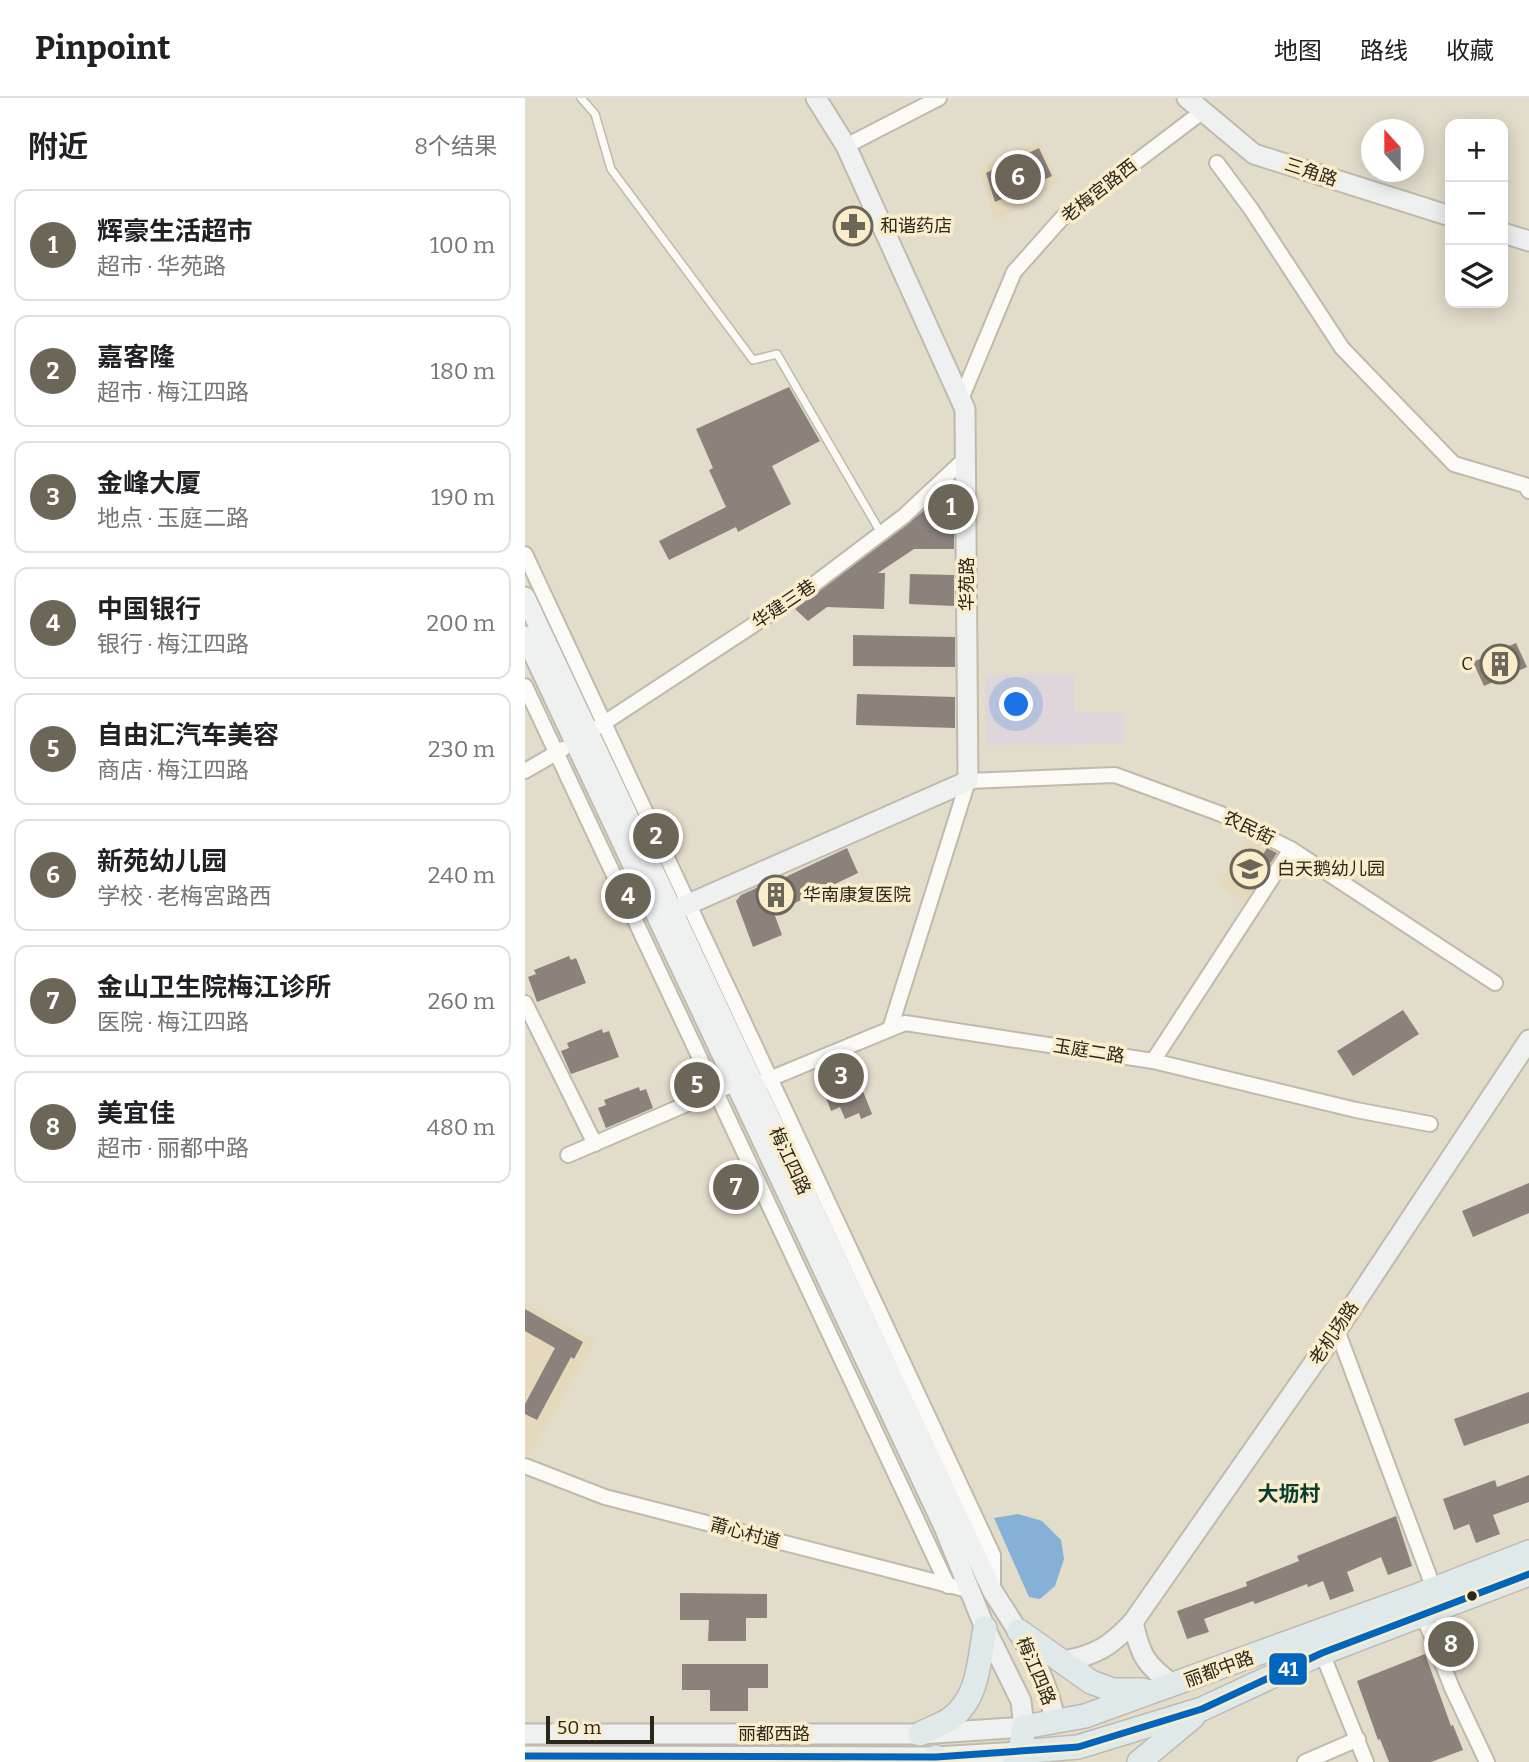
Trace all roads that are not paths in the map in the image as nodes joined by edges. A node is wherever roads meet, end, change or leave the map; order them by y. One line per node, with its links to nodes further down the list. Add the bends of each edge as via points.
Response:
1 (582, 98): 14 (lane, via 595,114 611,169 753,360 777,354)
2 (816, 98): 6 (main road, 华苑路)
3 (939, 98): 6 (street)
4 (1187, 98): 5 (main road, 三角路)
5 (1203, 111): 8 (main road, 三角路, via 1254,154); 11 (street, 老梅宮路西, via 1062,218 1014,272)
6 (846, 146): 11 (main road, 华苑路)
7 (1217, 163): 13 (street, via 1342,348 1454,464 1525,485)
8 (1445, 214)
9 (1508, 235): 10 (main road)
10 (1529, 241)
11 (961, 399): 12 (main road, 华苑路)
12 (966, 458): 14 (street, 华建三巷); 21 (main road, 华苑路)
13 (1529, 491)
14 (881, 533): 19 (street, 华建三巷, via 805,591)
15 (525, 554): 40 (street, via 993,1555)
16 (525, 597): 19 (main road, 梅江四路)
17 (525, 636): 39 (main road, 梅江四路, via 944,1527)
18 (525, 686): 37 (street)
19 (589, 733): 20 (street, 华建三巷); 23 (main road, 梅江四路)
20 (525, 771)
21 (968, 780): 22 (street, 农民街, via 1115,775 1221,814); 23 (main road); 26 (street)
22 (1291, 849): 24 (street, 农民街); 28 (street)
23 (673, 911): 29 (main road, 梅江四路)
24 (1495, 983)
25 (525, 1003): 31 (street)
26 (890, 1029): 28 (street, 玉庭二路, via 905,1023); 29 (street, 玉庭二路)
27 (1529, 1040): 33 (main road, 老机场路)
28 (1153, 1061): 30 (street, 玉庭二路)
29 (753, 1081): 31 (street, 玉庭二路); 40 (main road, 梅江四路)
30 (1430, 1124)
31 (595, 1144): 32 (street, 玉庭二路)
32 (568, 1156)
33 (1337, 1330): 38 (street); 42 (main road, 老机场路)
34 (525, 1466): 37 (street, 莆心村道, via 605,1497)
35 (1529, 1552): 38 (main road, 丽都中路)
36 (1529, 1574): 41 (main road, 丽都中路)
37 (948, 1586): 39 (street, 莆心村道)
38 (1434, 1589): 47 (main road, 丽都中路)
39 (968, 1590): 43 (main road, 梅江四路)
40 (993, 1592): 44 (main road, 梅江四路)
41 (1423, 1615): 45 (main road, 丽都中路); 61 (street)
42 (1133, 1622): 46 (main road, 老机场路, via 1103,1649); 47 (main road, via 1149,1666)
43 (985, 1628): 50 (main road, 梅江四路, via 1021,1701); 52 (main road, via 976,1678 963,1708)
44 (1019, 1631): 46 (main road); 49 (main road, 梅江四路, via 1052,1699)
45 (1322, 1653): 48 (main road, 丽都中路); 53 (street)
46 (1064, 1661): 47 (main road, via 1091,1682 1113,1690)
47 (1174, 1685): 49 (main road, 丽都中路)
48 (1202, 1709): 55 (main road, 丽都中路); 58 (main road)
49 (1055, 1722): 50 (main road, 丽都中路); 55 (main road)
50 (1024, 1727): 52 (main road, 丽都西路); 56 (main road)
51 (525, 1734): 52 (main road, 丽都西路)
52 (919, 1734)
53 (1357, 1739): 59 (street); 60 (street)
54 (525, 1756): 57 (main road, 丽都西路)
55 (1051, 1756): 56 (main road, 丽都中路)
56 (1017, 1757): 57 (main road, 丽都西路)
57 (940, 1759)
58 (1139, 1762)
59 (1305, 1762)
60 (1366, 1762)
61 (1487, 1762)

